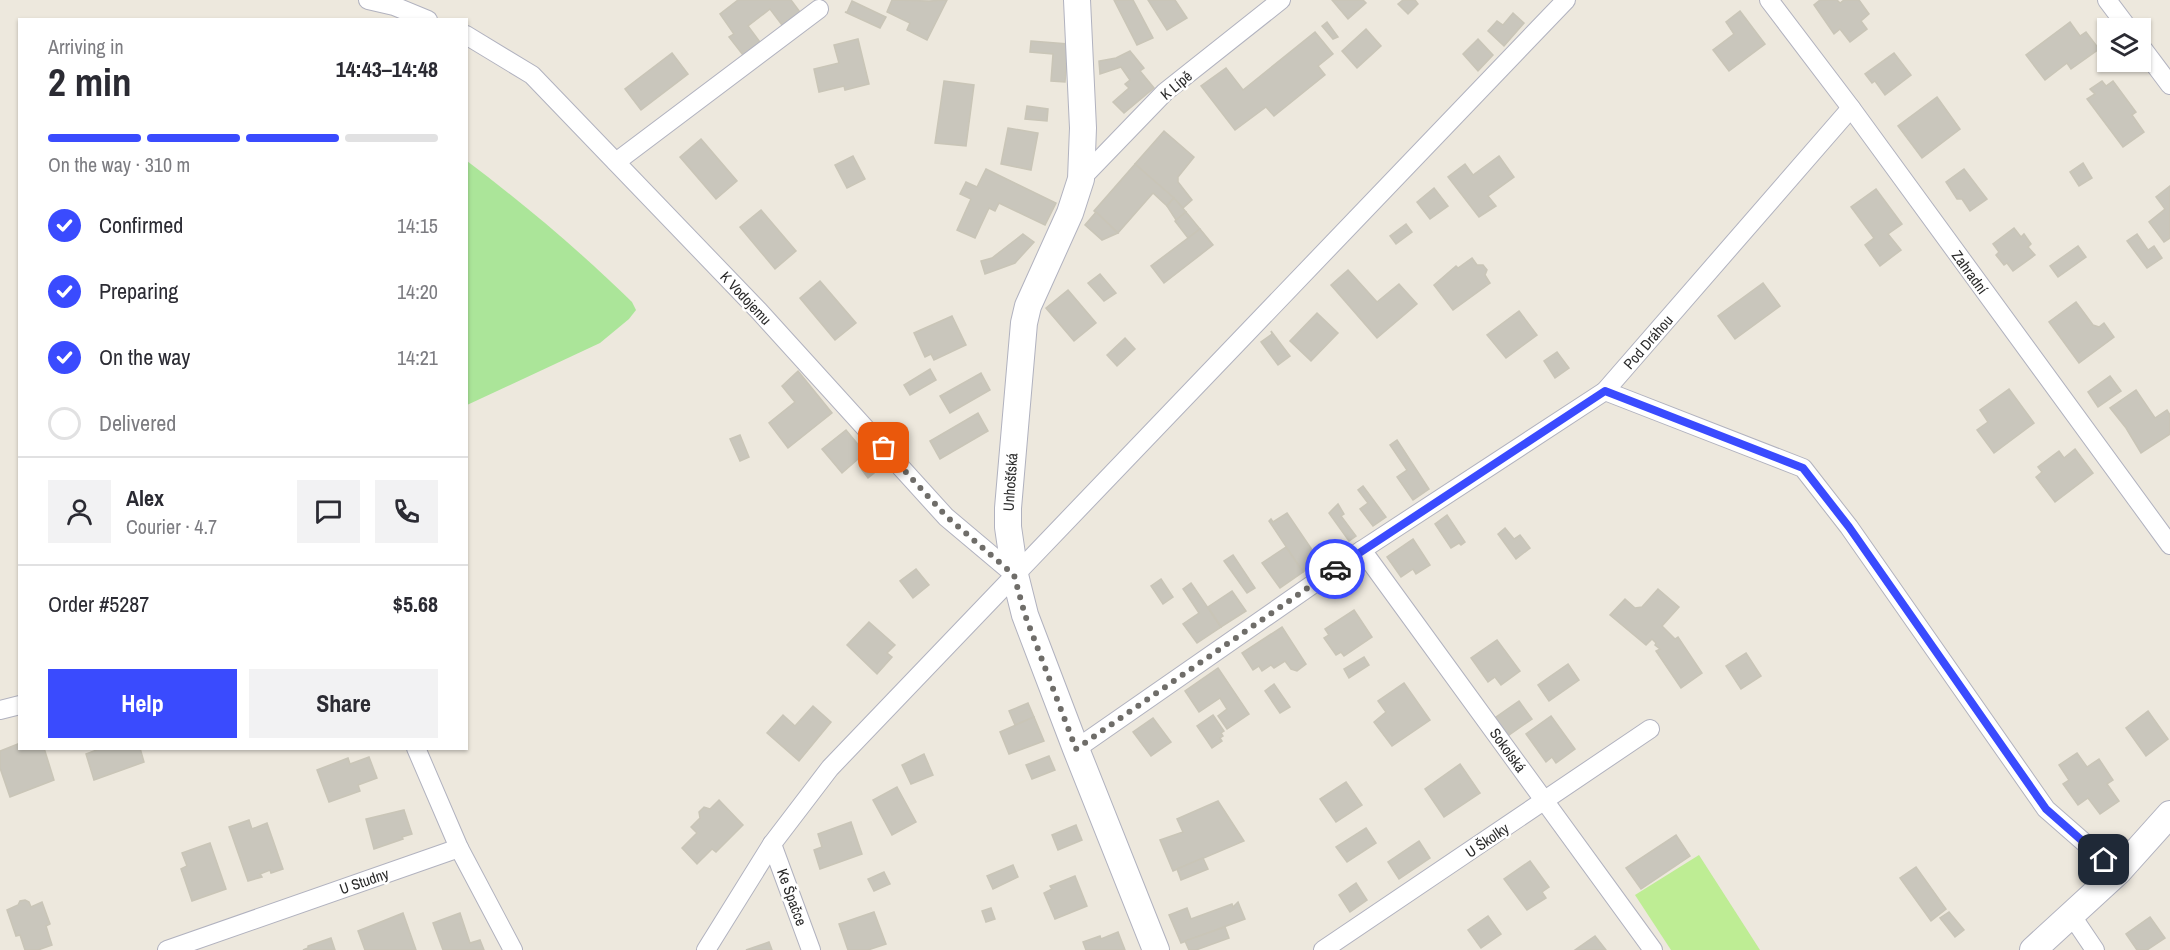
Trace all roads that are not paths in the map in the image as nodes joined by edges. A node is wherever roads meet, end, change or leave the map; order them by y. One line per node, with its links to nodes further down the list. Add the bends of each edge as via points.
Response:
1 (368, 0): 8 (street)
2 (1077, 0): 15 (main road, Unhošťská, via 1083,128)
3 (1281, 0): 15 (street, K Lípě, via 1165,92)
4 (1566, 0): 19 (street)
5 (1769, 0): 13 (street, Zahradní)
6 (2107, 0): 9 (street)
7 (819, 9): 14 (street)
8 (423, 18)
9 (2120, 18)
10 (468, 36): 14 (street, K Vodojemu, via 532,75)
11 (2151, 60): 12 (street)
12 (2170, 85)
13 (1851, 108): 16 (street, Pod Dráhou); 17 (street, Zahradní)
14 (616, 162): 19 (street, K Vodojemu, via 759,311 946,516)
15 (1081, 179): 19 (main road, Unhošťská, via 1024,323 1008,508)
16 (1605, 391): 18 (street, Pod Dráhou); 29 (street, via 1803,468 1849,527 2046,809)
17 (2170, 545)
18 (1362, 550): 23 (street, Pod Dráhou); 25 (street, Sokolská)
19 (1014, 575): 23 (main road, Unhošťská, via 1025,615); 27 (street, via 830,768)
20 (18, 706): 21 (street)
21 (0, 710)
22 (1650, 729): 25 (street, U Školky)
23 (1076, 749): 35 (main road, Unhošťská)
24 (418, 750): 28 (street)
25 (1545, 801): 36 (street, U Školky); 37 (street, Sokolská)
26 (2170, 814): 29 (main road)
27 (772, 844): 33 (street); 34 (street, Ke Špačce)
28 (459, 848): 31 (street, U Studny); 32 (street)
29 (2118, 872): 30 (main road)
30 (2072, 916): 38 (main road); 39 (street)
31 (167, 950)
32 (513, 950)
33 (706, 950)
34 (811, 950)
35 (1156, 950)
36 (1323, 950)
37 (1653, 950)
38 (2033, 950)
39 (2096, 950)

